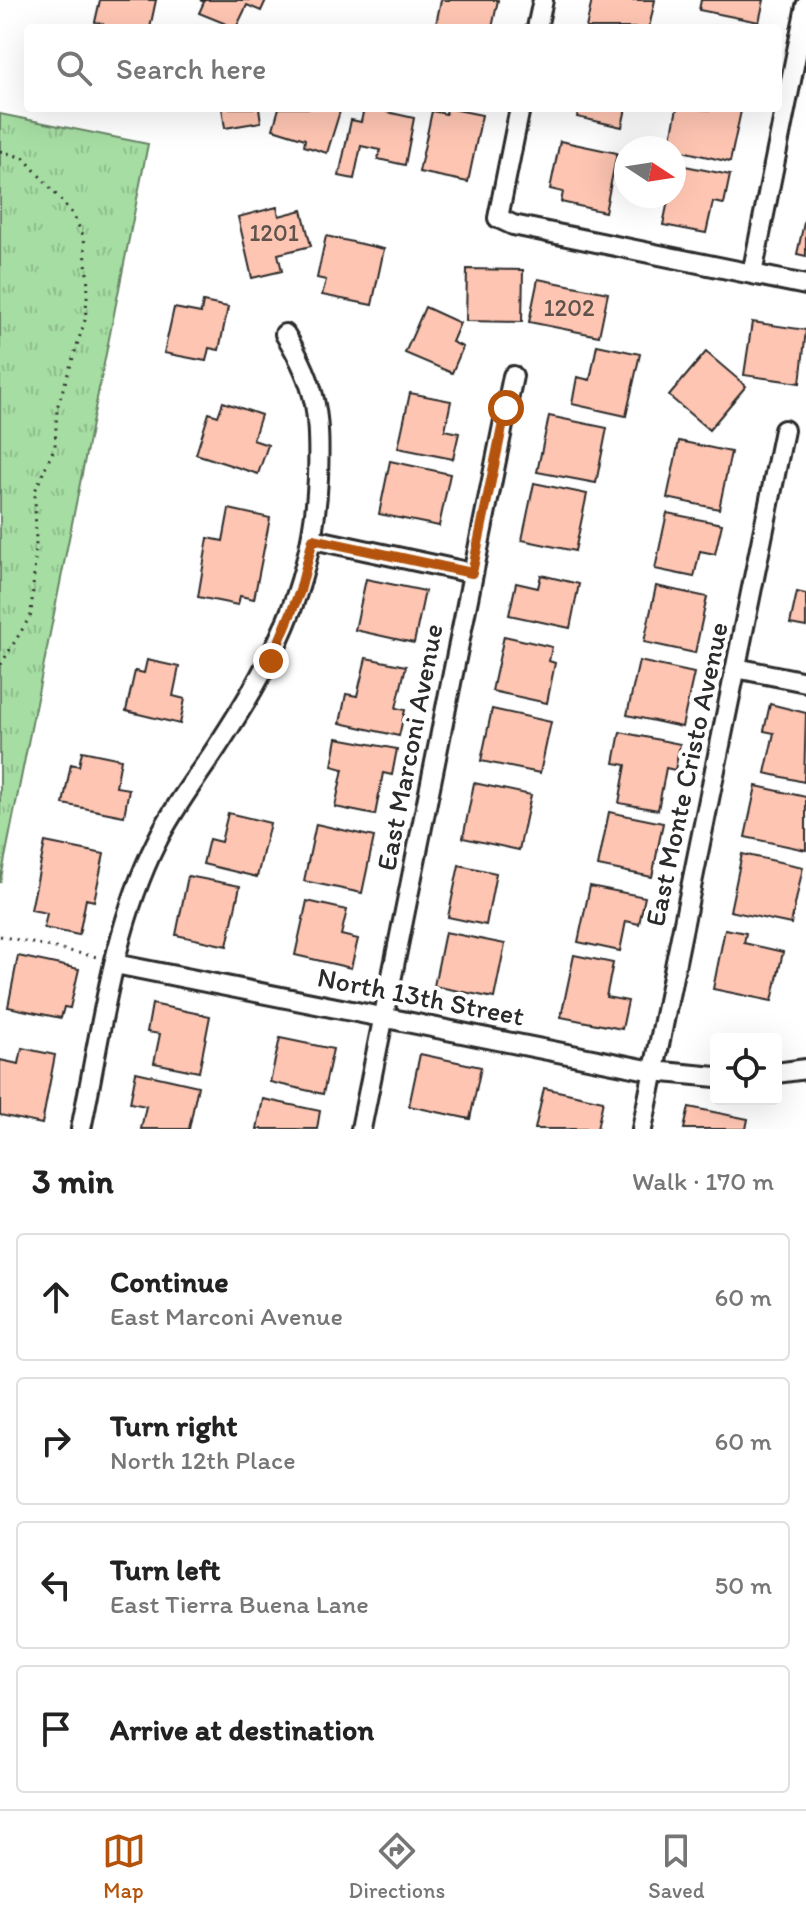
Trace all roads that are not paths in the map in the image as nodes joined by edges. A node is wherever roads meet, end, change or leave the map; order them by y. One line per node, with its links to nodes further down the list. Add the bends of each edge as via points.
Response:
1 (543, 0): 3 (street)
2 (806, 6): 5 (street)
3 (538, 24)
4 (519, 112): 5 (street, via 498,218)
5 (752, 274): 6 (street)
6 (806, 285)
7 (285, 334): 10 (street, via 315,398)
8 (513, 376): 11 (street, East Marconi Avenue)
9 (784, 430): 12 (street, East Monte Cristo Avenue)
10 (313, 539): 11 (street); 14 (street, via 300,591 271,661 156,841 134,894)
11 (472, 573): 15 (street, East Marconi Avenue)
12 (736, 668): 13 (street); 17 (street, East Monte Cristo Avenue)
13 (806, 682)
14 (115, 964): 15 (street, North 13th Street); 20 (street)
15 (384, 1016): 17 (street, North 13th Street); 21 (street, East Marconi Avenue)
16 (806, 1069): 18 (street)
17 (653, 1071): 19 (street, North 13th Street); 22 (street, East Monte Cristo Avenue)
18 (782, 1072)
19 (710, 1076)
20 (81, 1129)
21 (361, 1129)
22 (642, 1129)

